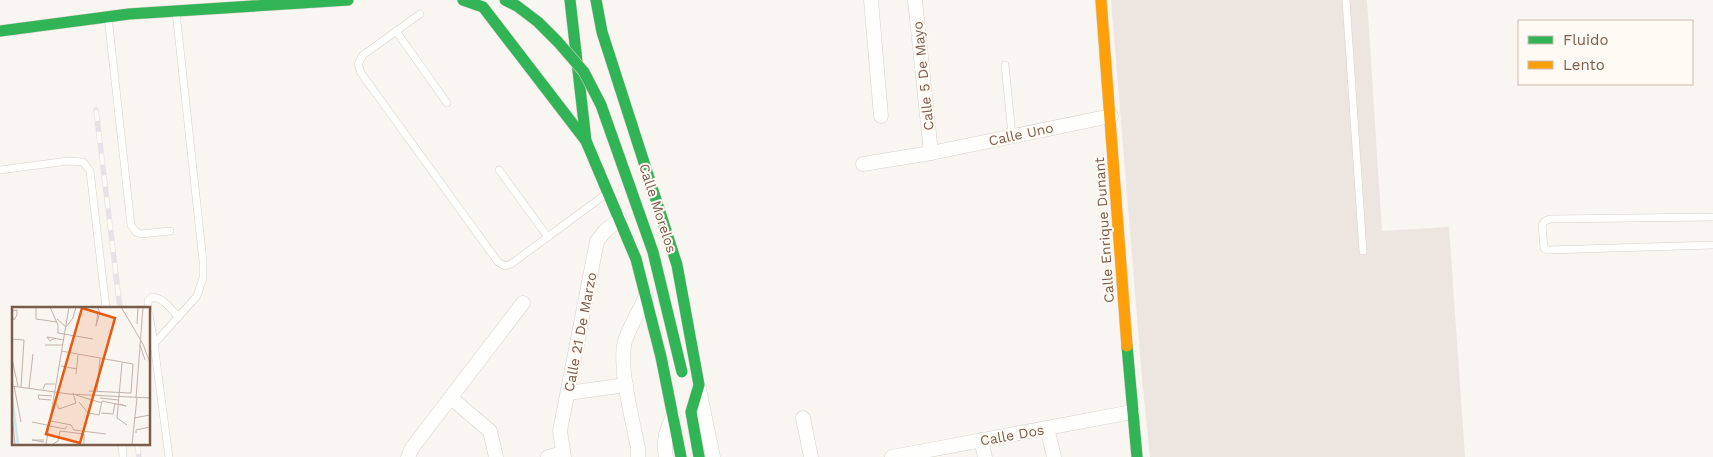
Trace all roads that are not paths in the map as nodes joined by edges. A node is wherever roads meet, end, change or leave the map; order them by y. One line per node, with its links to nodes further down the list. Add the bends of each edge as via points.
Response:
1 (348, 0): 12 (main road)
2 (463, 0): 11 (main road)
3 (505, 0): 11 (main road); 44 (main road, bridge, via 538,22 558,42 584,72 601,105 653,252)
4 (570, 0): 25 (main road)
5 (596, 0): 19 (main road, Calle Morelos)
6 (871, 0): 22 (street)
7 (915, 0): 26 (street, Calle 5 De Mayo)
8 (1102, 0): 23 (main road, Calle Enrique Dunant)
9 (1346, 0): 36 (lane)
10 (609, 5): 19 (main road)
11 (483, 7): 25 (main road)
12 (176, 11): 15 (main road); 41 (lane, via 203,261 198,296)
13 (420, 14): 18 (lane)
14 (19, 17): 16 (main road)
15 (108, 17): 17 (main road); 33 (lane, via 132,225 141,234)
16 (0, 20)
17 (0, 31)
18 (396, 31): 21 (lane); 34 (lane, via 362,55 358,64 361,73 498,262 505,266 511,264)
19 (602, 32): 44 (main road, Calle Morelos, via 677,265)
20 (1005, 65): 24 (lane)
21 (447, 103)
22 (881, 116)
23 (1111, 116): 24 (street, Calle Uno); 48 (main road, Calle Enrique Dunant)
24 (1012, 135): 26 (street, Calle Uno)
25 (586, 142): 30 (main road)
26 (931, 153): 27 (street, Calle Uno)
27 (864, 164)
28 (0, 170): 39 (lane, via 68,161 83,162 90,171)
29 (499, 170): 34 (lane)
30 (608, 192): 32 (main road); 34 (lane)
31 (1713, 217): 35 (lane, via 1550,219 1542,225 1543,244 1548,250)
32 (620, 219): 37 (main road); 46 (street, Calle 21 De Marzo, via 597,241)
33 (170, 231)
34 (548, 236)
35 (1713, 245)
36 (1363, 251)
37 (646, 296): 45 (street, via 625,341); 50 (main road)
38 (523, 304): 47 (street)
39 (106, 307)
40 (148, 307): 41 (lane, via 148,301 157,297)
41 (178, 317): 43 (lane)
42 (150, 320): 43 (lane)
43 (154, 344): 56 (lane)
44 (688, 382): 63 (main road, Calle Morelos); 64 (street)
45 (626, 385): 46 (street); 60 (street)
46 (568, 393): 54 (street, Calle 21 De Marzo, via 560,431)
47 (451, 398): 57 (street); 58 (street, via 490,431)
48 (1132, 412): 51 (street, Calle Dos); 69 (main road, Calle Enrique Dunant)
49 (803, 418): 65 (street)
50 (674, 420): 61 (street, via 665,432); 62 (main road)
51 (1047, 428): 52 (street, Calle Dos); 68 (street)
52 (981, 440): 66 (street, Calle Dos); 67 (street)
53 (122, 444): 55 (lane)
54 (564, 455): 59 (street, Calle 21 De Marzo)
55 (123, 457)
56 (169, 457)
57 (408, 457)
58 (496, 457)
59 (548, 457)
60 (638, 457)
61 (666, 457)
62 (681, 457)
63 (698, 457)
64 (713, 457)
65 (811, 457)
66 (892, 457)
67 (985, 457)
68 (1054, 457)
69 (1137, 457)

